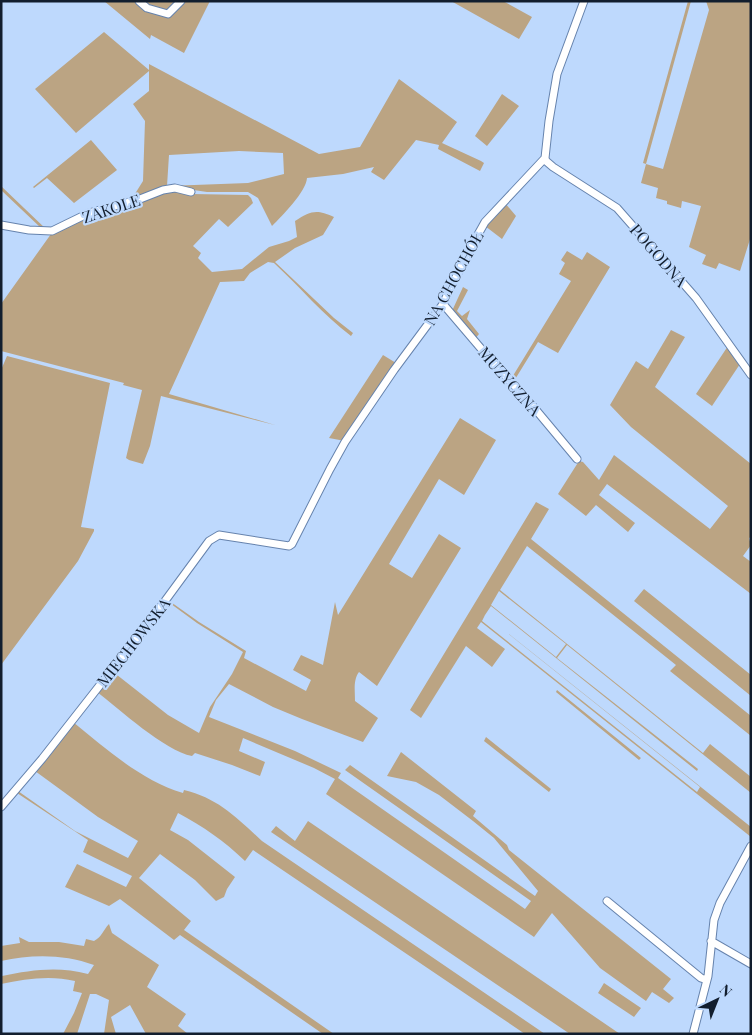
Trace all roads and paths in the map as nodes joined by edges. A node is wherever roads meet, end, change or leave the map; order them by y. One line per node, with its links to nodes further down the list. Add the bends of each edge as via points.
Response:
1 (139, 1): 2 (street, via 147,8 168,14)
2 (180, 1)
3 (584, 1): 4 (street, via 557,74)
4 (545, 158): 7 (street, NA CHOCHÓŁ, via 485,222); 8 (street, POGODNA, via 553,167 617,208 696,298)
5 (191, 192): 6 (street, ZAKOLE, via 175,188 163,190 89,213 52,231)
6 (1, 225)
7 (443, 304): 9 (street, MUZYCZNA); 10 (street, NA CHOCHÓŁ, via 346,442)
8 (751, 375)
9 (577, 459)
10 (290, 546): 11 (street, MIECHOWSKA, via 219,535 212,538 42,760)
11 (1, 807)
12 (751, 846): 14 (street, via 715,914)
13 (607, 901): 16 (street)
14 (711, 941): 15 (street); 16 (street)
15 (751, 964)
16 (707, 980): 17 (street)
17 (694, 1032)

